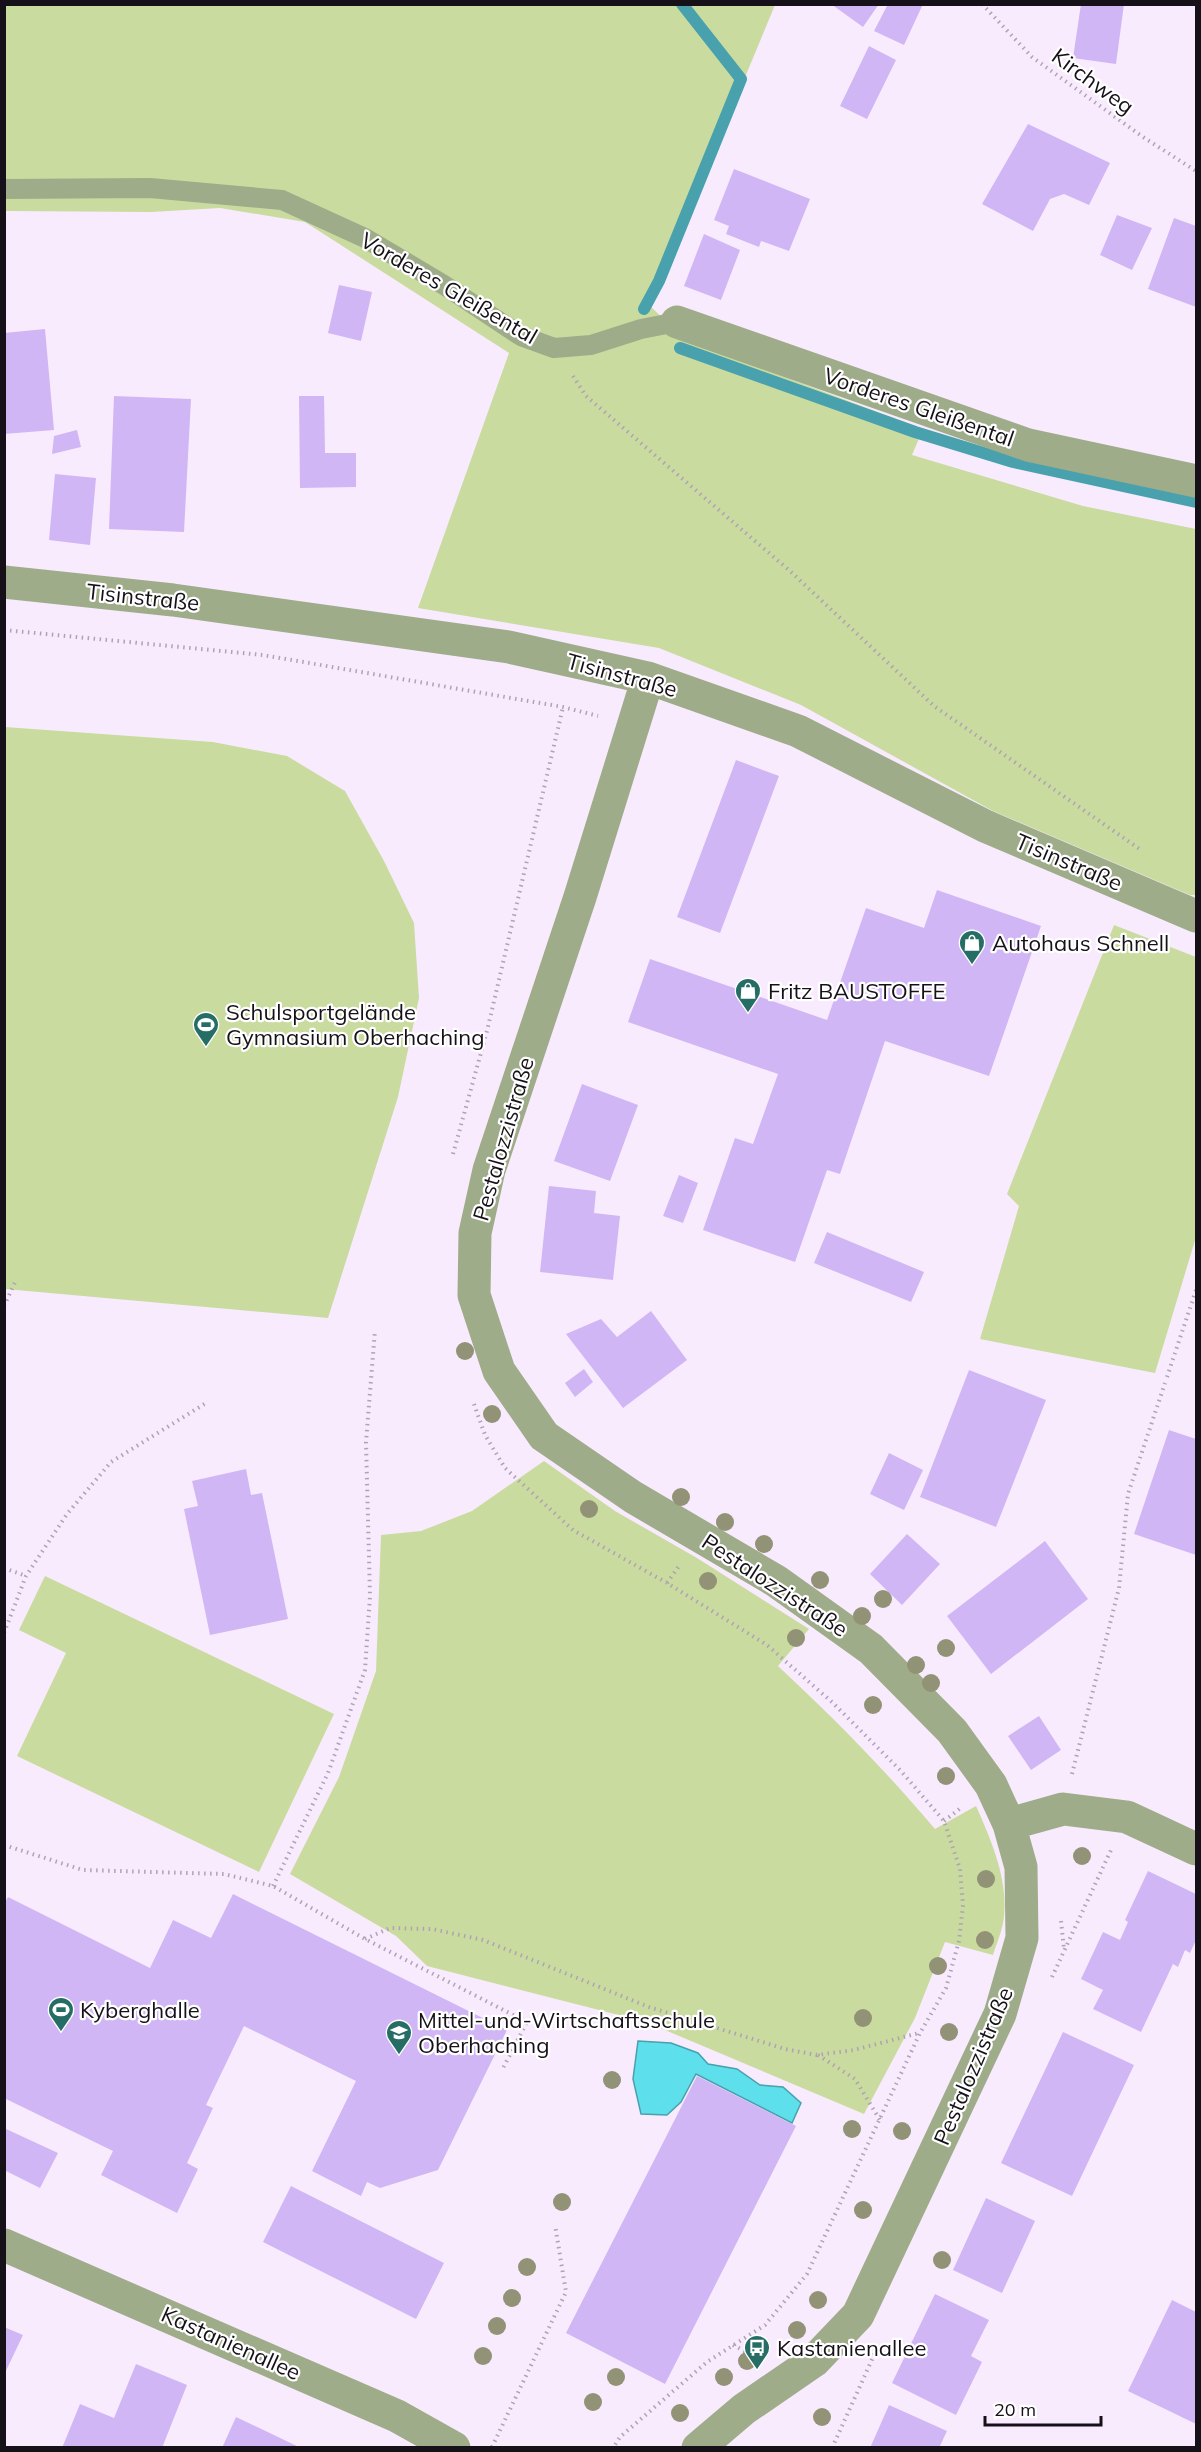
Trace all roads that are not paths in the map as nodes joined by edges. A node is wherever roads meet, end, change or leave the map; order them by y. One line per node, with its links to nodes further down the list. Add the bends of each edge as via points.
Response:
1 (4, 189): 2 (lane, Vorderes Gleißental, via 150,188 282,200 365,238 521,336 554,348 591,345)
2 (677, 322): 3 (street, Vorderes Gleißental, via 1028,445)
3 (1197, 481)
4 (4, 582): 5 (street, Tisinstraße, via 173,600 509,647)
5 (648, 678): 6 (street, Tisinstraße, via 798,730 985,826); 7 (street, Pestalozzistraße, via 489,1170 475,1233 474,1296 499,1371 544,1436 633,1497 776,1581 871,1649 952,1731 992,1785)
6 (1197, 916)
7 (1009, 1824): 8 (street, via 1063,1809 1126,1817); 11 (street, Pestalozzistraße, via 1021,1867 1022,1938 1000,2014 858,2315 814,2361 744,2409)
8 (1197, 1849)
9 (4, 2245): 10 (street, Kastanienallee, via 397,2416)
10 (454, 2448)
11 (698, 2448)

